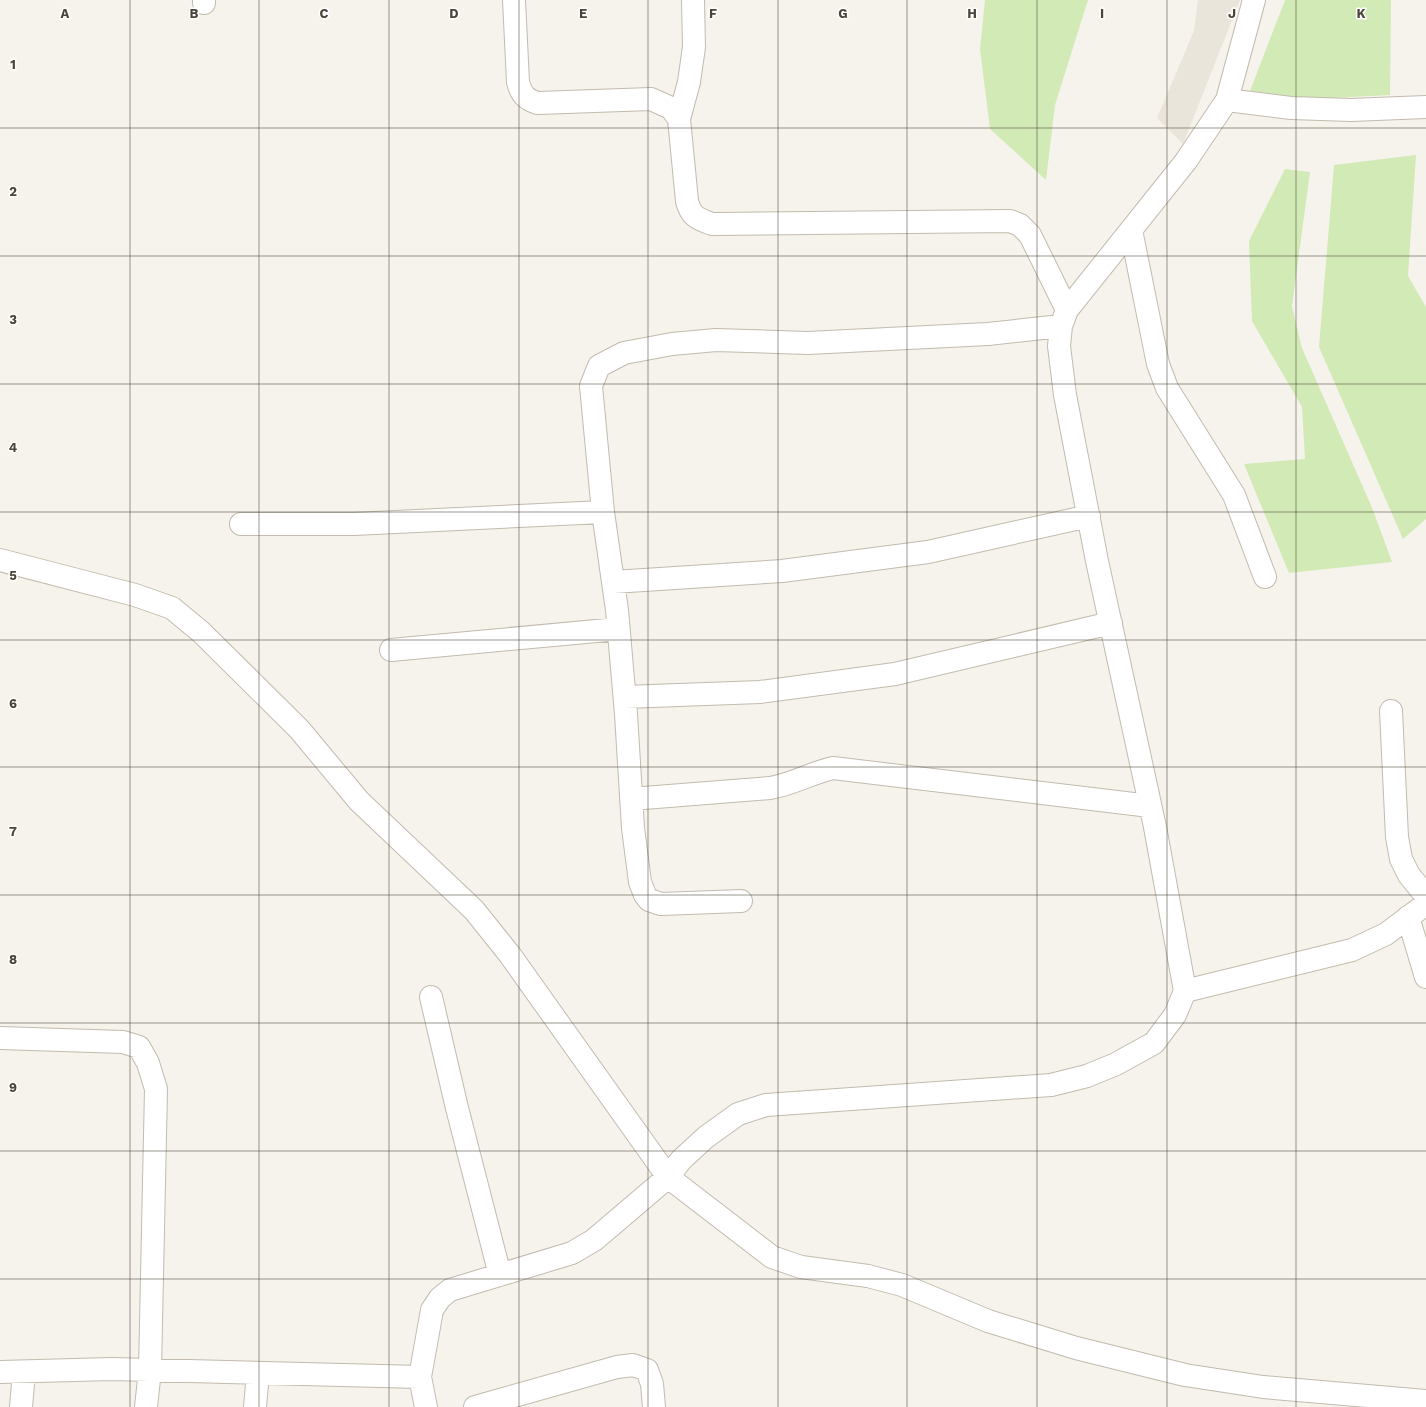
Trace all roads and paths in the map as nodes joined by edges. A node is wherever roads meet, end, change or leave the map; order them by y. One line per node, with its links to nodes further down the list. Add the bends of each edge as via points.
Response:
1 (514, 0): 6 (street, via 518,82 521,94 530,101 538,103 652,99 671,108)
2 (693, 0): 6 (street, via 694,47 689,82)
3 (1254, 0): 4 (street)
4 (1228, 100): 5 (street, via 1306,109); 7 (street, via 1186,161)
5 (1426, 107)
6 (679, 119): 8 (street, via 686,202 696,219 712,224 1010,221 1020,225 1030,235)
7 (1131, 230): 8 (street); 13 (street, via 1158,364 1167,388 1234,495)
8 (1064, 318): 9 (street, via 988,334 808,343 716,340 672,344 624,353 599,366 591,386); 10 (street, via 1059,346 1065,395)
9 (603, 512): 11 (street, via 354,524); 14 (street)
10 (1089, 516): 14 (street, via 920,553 782,571); 15 (street)
11 (241, 524)
12 (0, 560): 30 (street, via 135,595 172,608 201,632 299,730 359,801 474,910)
13 (1265, 577)
14 (613, 582): 16 (street)
15 (1111, 623): 18 (street, via 895,674 760,692); 21 (street)
16 (618, 629): 17 (street); 18 (street)
17 (391, 650)
18 (624, 697): 20 (street)
19 (1391, 711): 22 (street, via 1397,837 1401,859 1409,875)
20 (631, 799): 21 (street, via 785,786 819,771 833,768); 23 (street, via 640,882 649,900 661,904)
21 (1150, 806): 27 (street)
22 (1426, 896)
23 (741, 901)
24 (1426, 904): 25 (street)
25 (1408, 917): 26 (street); 27 (street, via 1386,934 1352,950)
26 (1426, 977)
27 (1186, 991): 30 (street, via 1175,1015 1154,1043 1116,1064 1087,1076 1051,1085 766,1105 738,1114 706,1137)
28 (431, 997): 31 (street)
29 (0, 1038): 32 (street, via 123,1042 139,1047 148,1063 156,1089)
30 (674, 1168): 31 (street, via 588,1244 565,1256); 37 (street, via 772,1257 801,1267 902,1285 995,1324 1076,1348 1185,1375 1263,1387)
31 (500, 1276): 36 (street, via 450,1290 440,1298 432,1310)
32 (150, 1370): 34 (street); 35 (street); 39 (street)
33 (0, 1372): 34 (street)
34 (24, 1372): 38 (street)
35 (258, 1373): 36 (street); 40 (street)
36 (420, 1378): 41 (street)
37 (1426, 1401)
38 (21, 1407)
39 (146, 1407)
40 (256, 1407)
41 (426, 1407)
42 (475, 1407): 43 (street, via 617,1367 633,1365 647,1370 652,1384)
43 (654, 1407)

